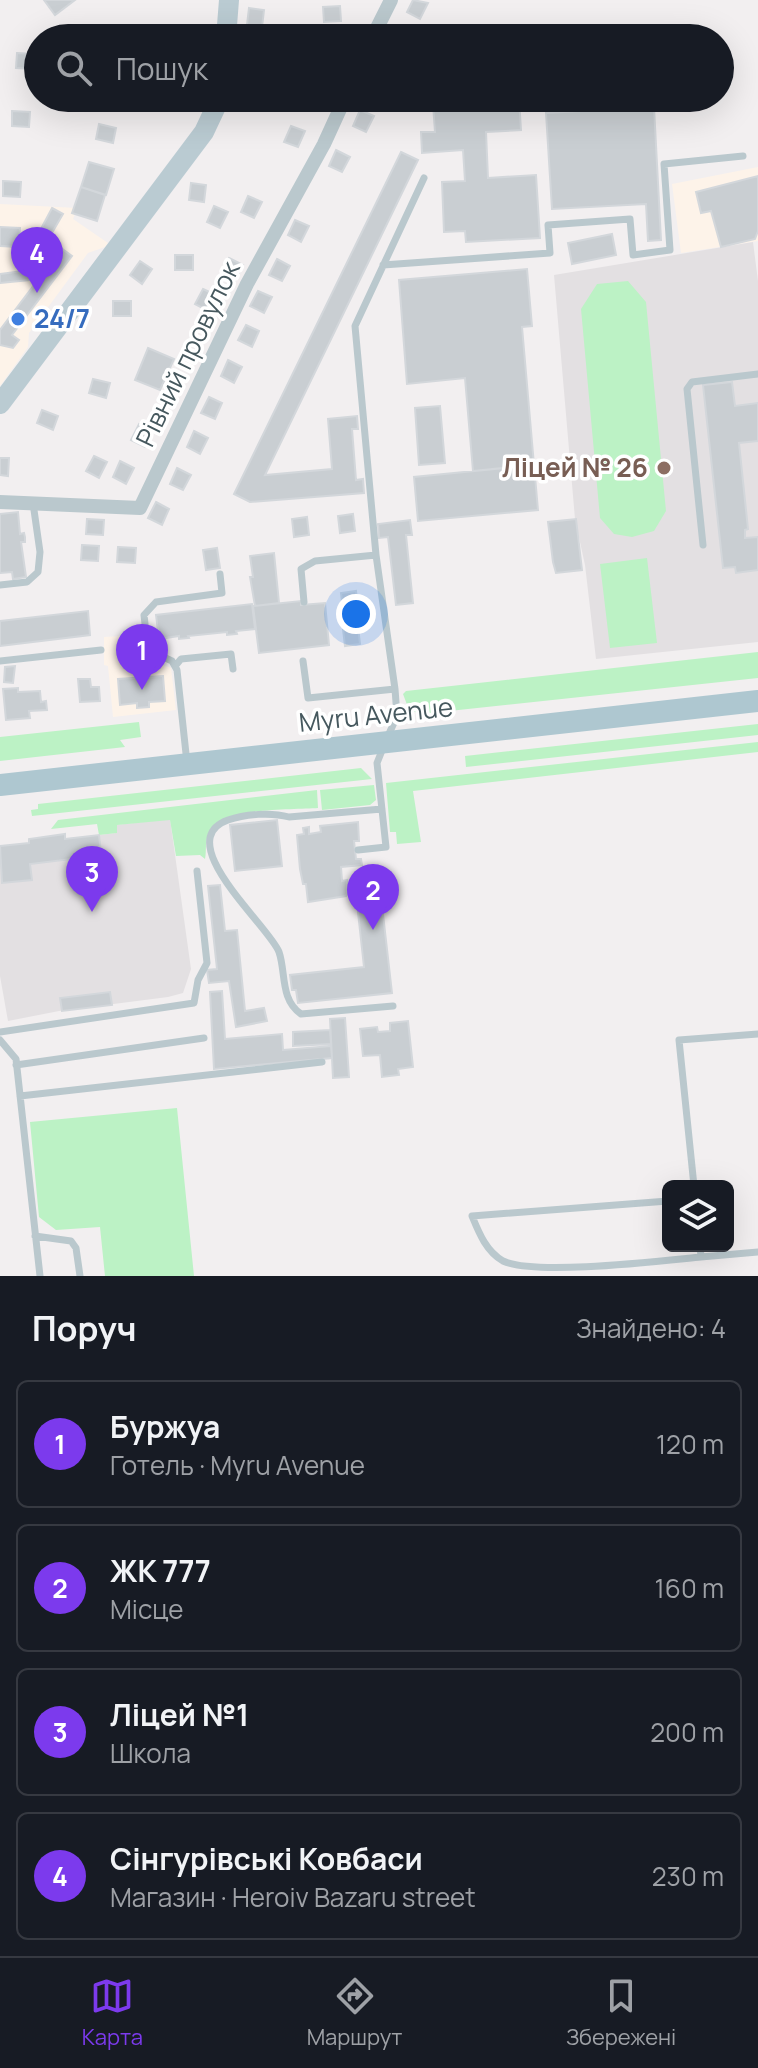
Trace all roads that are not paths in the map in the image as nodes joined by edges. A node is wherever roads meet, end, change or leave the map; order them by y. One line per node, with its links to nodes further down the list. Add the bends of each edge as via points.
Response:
1 (229, 0): 3 (main road)
2 (391, 0): 4 (street)
3 (227, 24)
4 (379, 24)
5 (213, 112): 11 (main road, via 204,132)
6 (339, 112): 13 (street, Рівний провулок, via 247,284 140,508)
7 (743, 156): 9 (lane, via 664,164 670,250 633,255 630,219 548,225 550,253)
8 (424, 178): 9 (lane)
9 (383, 265): 15 (lane, via 355,326)
10 (758, 374): 14 (lane, via 692,382 687,389)
11 (0, 404)
12 (0, 502): 13 (street, Рівний провулок)
13 (33, 503): 17 (lane, via 38,572 27,582)
14 (703, 545)
15 (376, 555): 18 (lane, via 315,561 301,569); 24 (lane)
16 (220, 574): 22 (lane, via 222,593 156,602 146,610 148,650)
17 (0, 585)
18 (304, 602)
19 (101, 650): 20 (lane)
20 (0, 661)
21 (303, 661): 24 (lane, via 308,698)
22 (176, 665): 23 (lane, via 181,659 231,654); 27 (lane)
23 (233, 669)
24 (395, 689): 26 (lane, via 397,716)
25 (758, 701): 26 (main road, Myru Avenue)
26 (386, 742): 27 (main road, Myru Avenue); 29 (lane, via 377,763)
27 (187, 765): 28 (main road, Myru Avenue)
28 (0, 785)
29 (382, 809): 30 (lane, via 386,847); 32 (lane, via 239,817 222,822 210,846 232,892 278,948 284,985 296,1011)
30 (358, 850)
31 (197, 871): 33 (lane, via 207,963 194,1003)
32 (393, 1006)
33 (0, 1032)
34 (758, 1034): 40 (lane, via 679,1040)
35 (204, 1038): 38 (lane)
36 (0, 1040): 38 (lane)
37 (322, 1062): 39 (lane)
38 (16, 1065): 39 (lane)
39 (20, 1096): 42 (lane)
40 (693, 1180)
41 (662, 1201): 45 (lane, via 472,1216 483,1243 502,1261 522,1268)
42 (35, 1236): 46 (lane); 47 (lane, via 71,1241)
43 (701, 1252): 45 (lane)
44 (758, 1252): 45 (lane)
45 (701, 1257)
46 (40, 1276)
47 (80, 1276)

